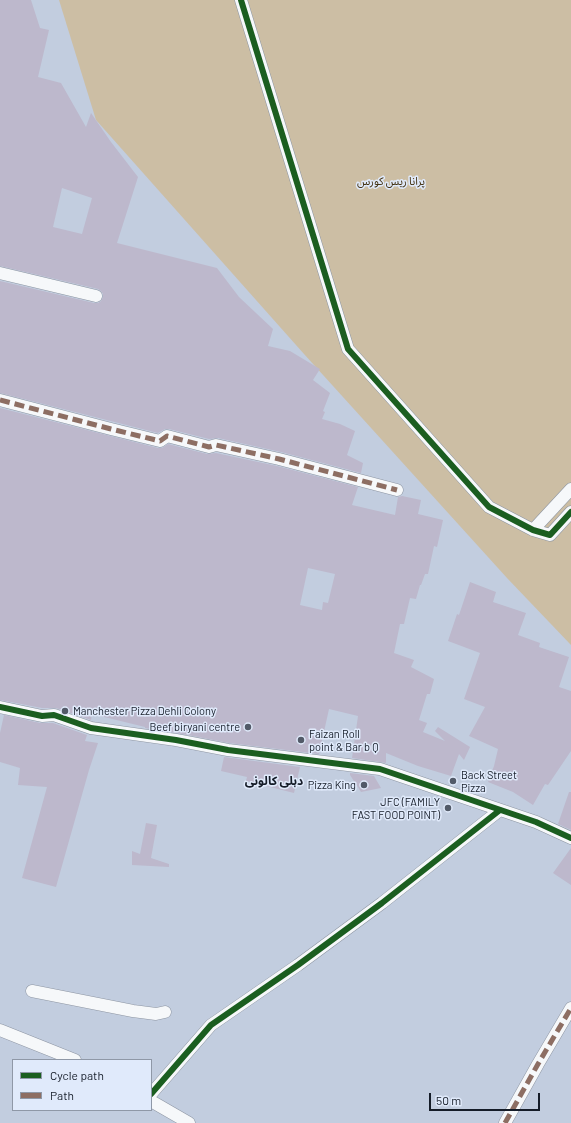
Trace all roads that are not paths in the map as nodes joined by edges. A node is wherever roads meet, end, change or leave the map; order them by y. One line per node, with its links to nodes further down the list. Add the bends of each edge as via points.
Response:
1 (241, 0): 8 (street, via 348,349 489,508)
2 (0, 273): 3 (street)
3 (96, 296)
4 (0, 400): 6 (street, via 160,441 167,436 209,447 216,445)
5 (571, 489): 8 (street)
6 (397, 490)
7 (571, 512): 8 (street, via 550,535)
8 (534, 530)
9 (0, 707): 10 (street, via 42,716 54,715 91,728 228,750 380,769)
10 (500, 810): 11 (street, via 536,822); 17 (street, via 375,908 211,1025)
11 (571, 838)
12 (32, 991): 14 (street, via 133,1011 156,1014)
13 (571, 1008): 20 (street)
14 (165, 1012)
15 (0, 1030): 16 (street)
16 (72, 1059)
17 (152, 1093)
18 (152, 1102): 19 (street)
19 (189, 1123)
20 (505, 1123)

